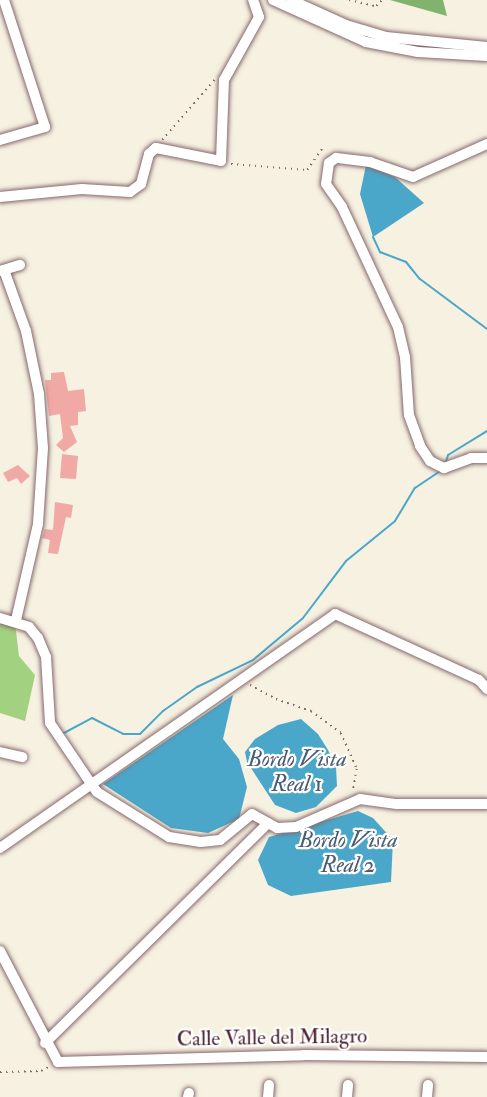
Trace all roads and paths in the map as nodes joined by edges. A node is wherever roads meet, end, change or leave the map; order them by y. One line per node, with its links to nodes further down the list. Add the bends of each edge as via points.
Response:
1 (4, 0): 10 (street, via 45,127)
2 (253, 0): 9 (street, via 259,17)
3 (273, 0): 8 (street, via 366,42 418,52)
4 (291, 0): 7 (street, via 346,25 386,37)
5 (349, 0): 6 (path, via 376,6)
6 (382, 0)
7 (487, 47)
8 (487, 56)
9 (224, 80): 13 (path, via 213,79); 14 (street)
10 (0, 140)
11 (487, 144): 18 (street, via 413,177 370,162 336,158 330,163 326,184 342,207 398,327 405,357 409,415 420,446 430,461 444,468 471,458)
12 (322, 147): 14 (path, via 307,170)
13 (156, 148): 14 (street); 15 (street, via 149,154 141,184 130,192 82,189)
14 (221, 161)
15 (0, 197)
16 (20, 265): 17 (street)
17 (2, 271): 20 (street, via 26,332 39,394 44,448 38,524)
18 (487, 458)
19 (0, 618): 20 (street)
20 (16, 620): 25 (street, via 38,638 46,657 50,723)
21 (248, 683): 26 (path, via 276,699 311,711 341,733 357,768)
22 (487, 689): 25 (street, via 479,680 335,614)
23 (0, 752): 24 (street)
24 (22, 757)
25 (90, 782): 28 (street, via 97,792 169,837 201,842 220,840 252,814); 29 (street)
26 (348, 803): 27 (street, via 369,799 397,804); 28 (street, via 296,827 277,828)
27 (487, 804)
28 (268, 823): 31 (street)
29 (0, 848)
30 (0, 951): 31 (street)
31 (45, 1043): 33 (street)
32 (487, 1057): 33 (street, Calle Valle del Milagro, via 304,1055)
33 (58, 1062): 34 (path, via 41,1071)
34 (0, 1072)
35 (268, 1085): 38 (street)
36 (348, 1085): 39 (street)
37 (428, 1085): 40 (street)
38 (268, 1097)
39 (347, 1097)
40 (427, 1097)

